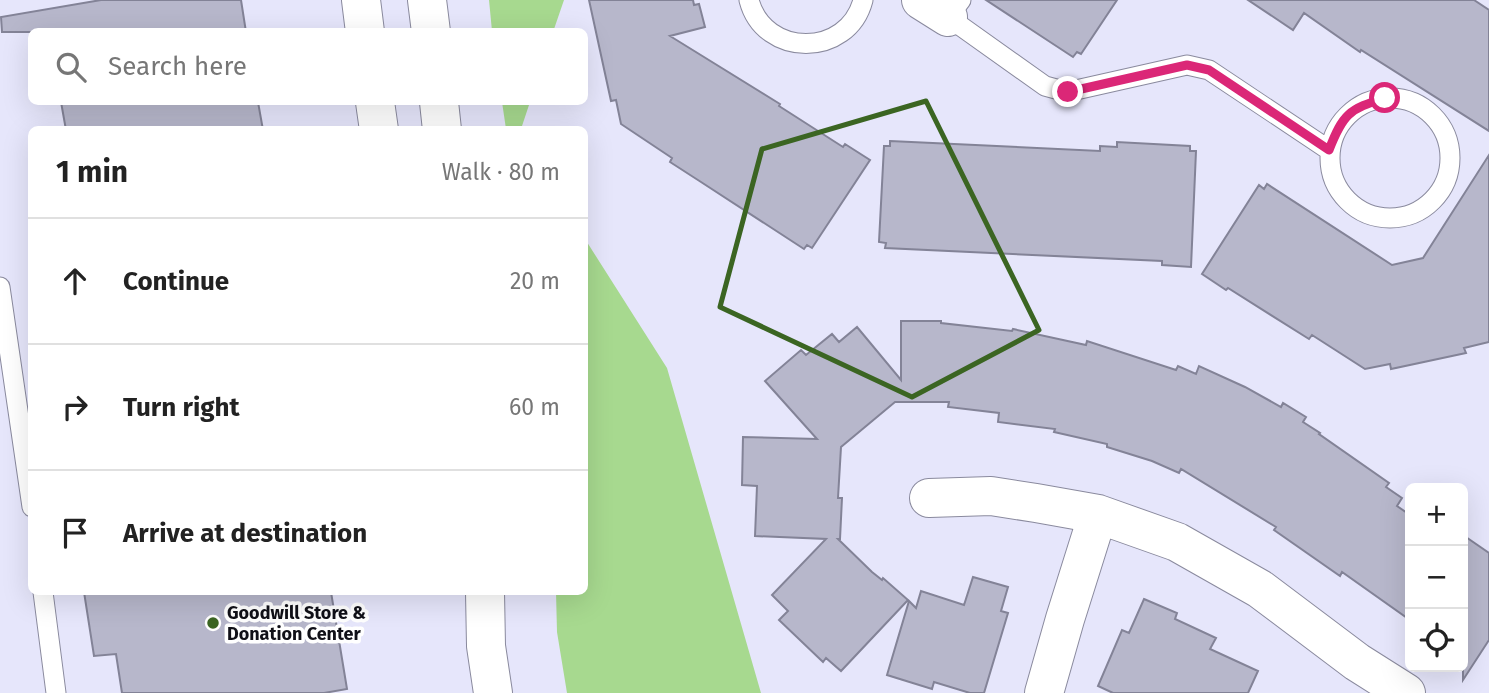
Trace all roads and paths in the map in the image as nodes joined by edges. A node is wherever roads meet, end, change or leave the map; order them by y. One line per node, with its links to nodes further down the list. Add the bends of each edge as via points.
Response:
1 (361, 0): 6 (street)
2 (427, 0): 7 (street)
3 (749, 0): 4 (lane, via 761,24 780,38 803,44 826,41 846,29)
4 (863, 0)
5 (943, 6): 12 (lane, via 1045,86 1068,92 1187,65 1209,70)
6 (364, 28)
7 (430, 28)
8 (375, 105): 10 (street)
9 (439, 105): 11 (street)
10 (378, 126)
11 (442, 126)
12 (1329, 150): 12 (lane, via 1332,177 1346,200 1368,215 1395,219 1421,211 1441,192 1451,167 1448,140 1434,116 1412,101 1385,98 1359,106 1339,124)
13 (0, 287): 14 (lane)
14 (8, 386): 15 (lane)
15 (28, 487)
16 (929, 498): 17 (street, via 992,496)
17 (1098, 514): 24 (street); 25 (street, via 1177,542 1248,582)
18 (43, 595): 22 (lane)
19 (467, 595): 21 (street)
20 (485, 595): 21 (street)
21 (486, 646): 23 (street)
22 (56, 693)
23 (493, 693)
24 (1045, 693)
25 (1406, 693)

